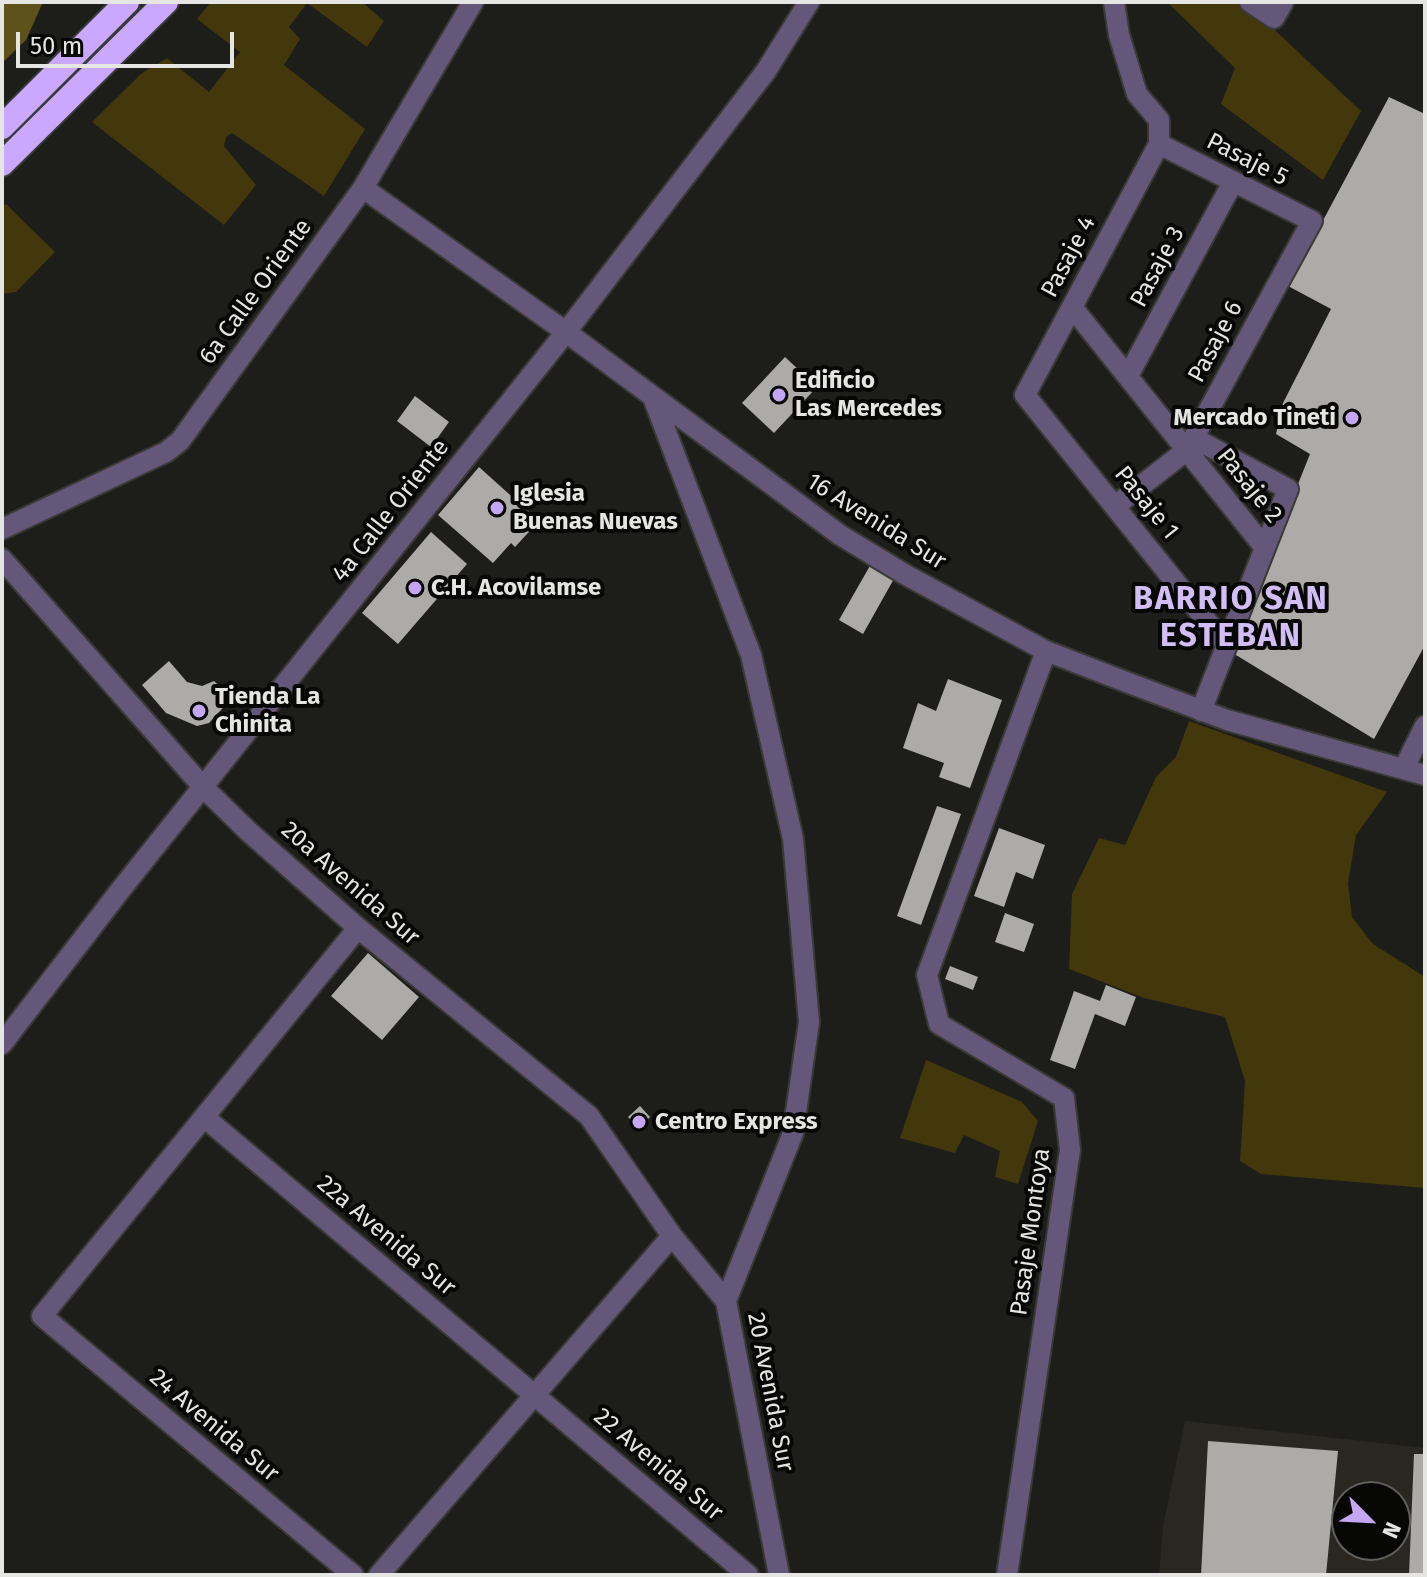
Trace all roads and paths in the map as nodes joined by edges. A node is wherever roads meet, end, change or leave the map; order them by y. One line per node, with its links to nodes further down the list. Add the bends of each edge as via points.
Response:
1 (127, 2): 8 (highway)
2 (166, 2): 10 (highway)
3 (473, 2): 12 (street, 6a Calle Oriente)
4 (809, 2): 15 (street, 4a Calle Oriente, via 766,71)
5 (1114, 2): 9 (street, via 1137,94 1159,120)
6 (1250, 2): 7 (street)
7 (1279, 10)
8 (2, 127)
9 (1159, 144): 11 (street, Pasaje 5); 14 (street, Pasaje 4)
10 (2, 164)
11 (1233, 182): 13 (street, Pasaje 5); 16 (street, Pasaje 3)
12 (363, 188): 15 (street, 16 Avenida Sur); 21 (street, 6a Calle Oriente, via 180,441)
13 (1312, 221): 19 (street, Pasaje 6)
14 (1072, 307): 16 (street, Pasaje 2); 17 (street, Pasaje 4)
15 (566, 332): 18 (street, 16 Avenida Sur); 30 (street, 4a Calle Oriente)
16 (1128, 376): 19 (street, Pasaje 2)
17 (1025, 395): 20 (street, Pasaje 1)
18 (654, 400): 25 (street, 16 Avenida Sur, via 840,535); 35 (street, via 751,655 793,839 809,1022 793,1133)
19 (1191, 444): 20 (street, Pasaje 6); 22 (street, Pasaje 2); 22 (street, via 1288,489)
20 (1115, 506): 24 (street, Pasaje 1)
21 (2, 529)
22 (1265, 548): 24 (street)
23 (2, 559): 30 (street, 20a Avenida Sur)
24 (1226, 645): 26 (street)
25 (1046, 651): 26 (street, 16 Avenida Sur); 41 (street, Pasaje Montoya, via 927,975 939,1024 1064,1098 1070,1150)
26 (1201, 711): 28 (street, 16 Avenida Sur)
27 (1425, 726): 28 (street)
28 (1404, 768): 29 (street, 16 Avenida Sur)
29 (1425, 775)
30 (204, 788): 31 (street, 20a Avenida Sur); 32 (street, 4a Calle Oriente)
31 (358, 928): 33 (street); 34 (street, 20a Avenida Sur, via 589,1116)
32 (2, 1044)
33 (204, 1117): 36 (street, 22a Avenida Sur); 37 (street, 24 Avenida Sur, via 42,1316)
34 (672, 1236): 35 (street, 20 Avenida Sur); 36 (street)
35 (726, 1301): 40 (street, 20 Avenida Sur)
36 (534, 1395): 38 (street); 39 (street, 22 Avenida Sur)
37 (353, 1575)
38 (379, 1575)
39 (748, 1575)
40 (779, 1575)
41 (1007, 1575)

